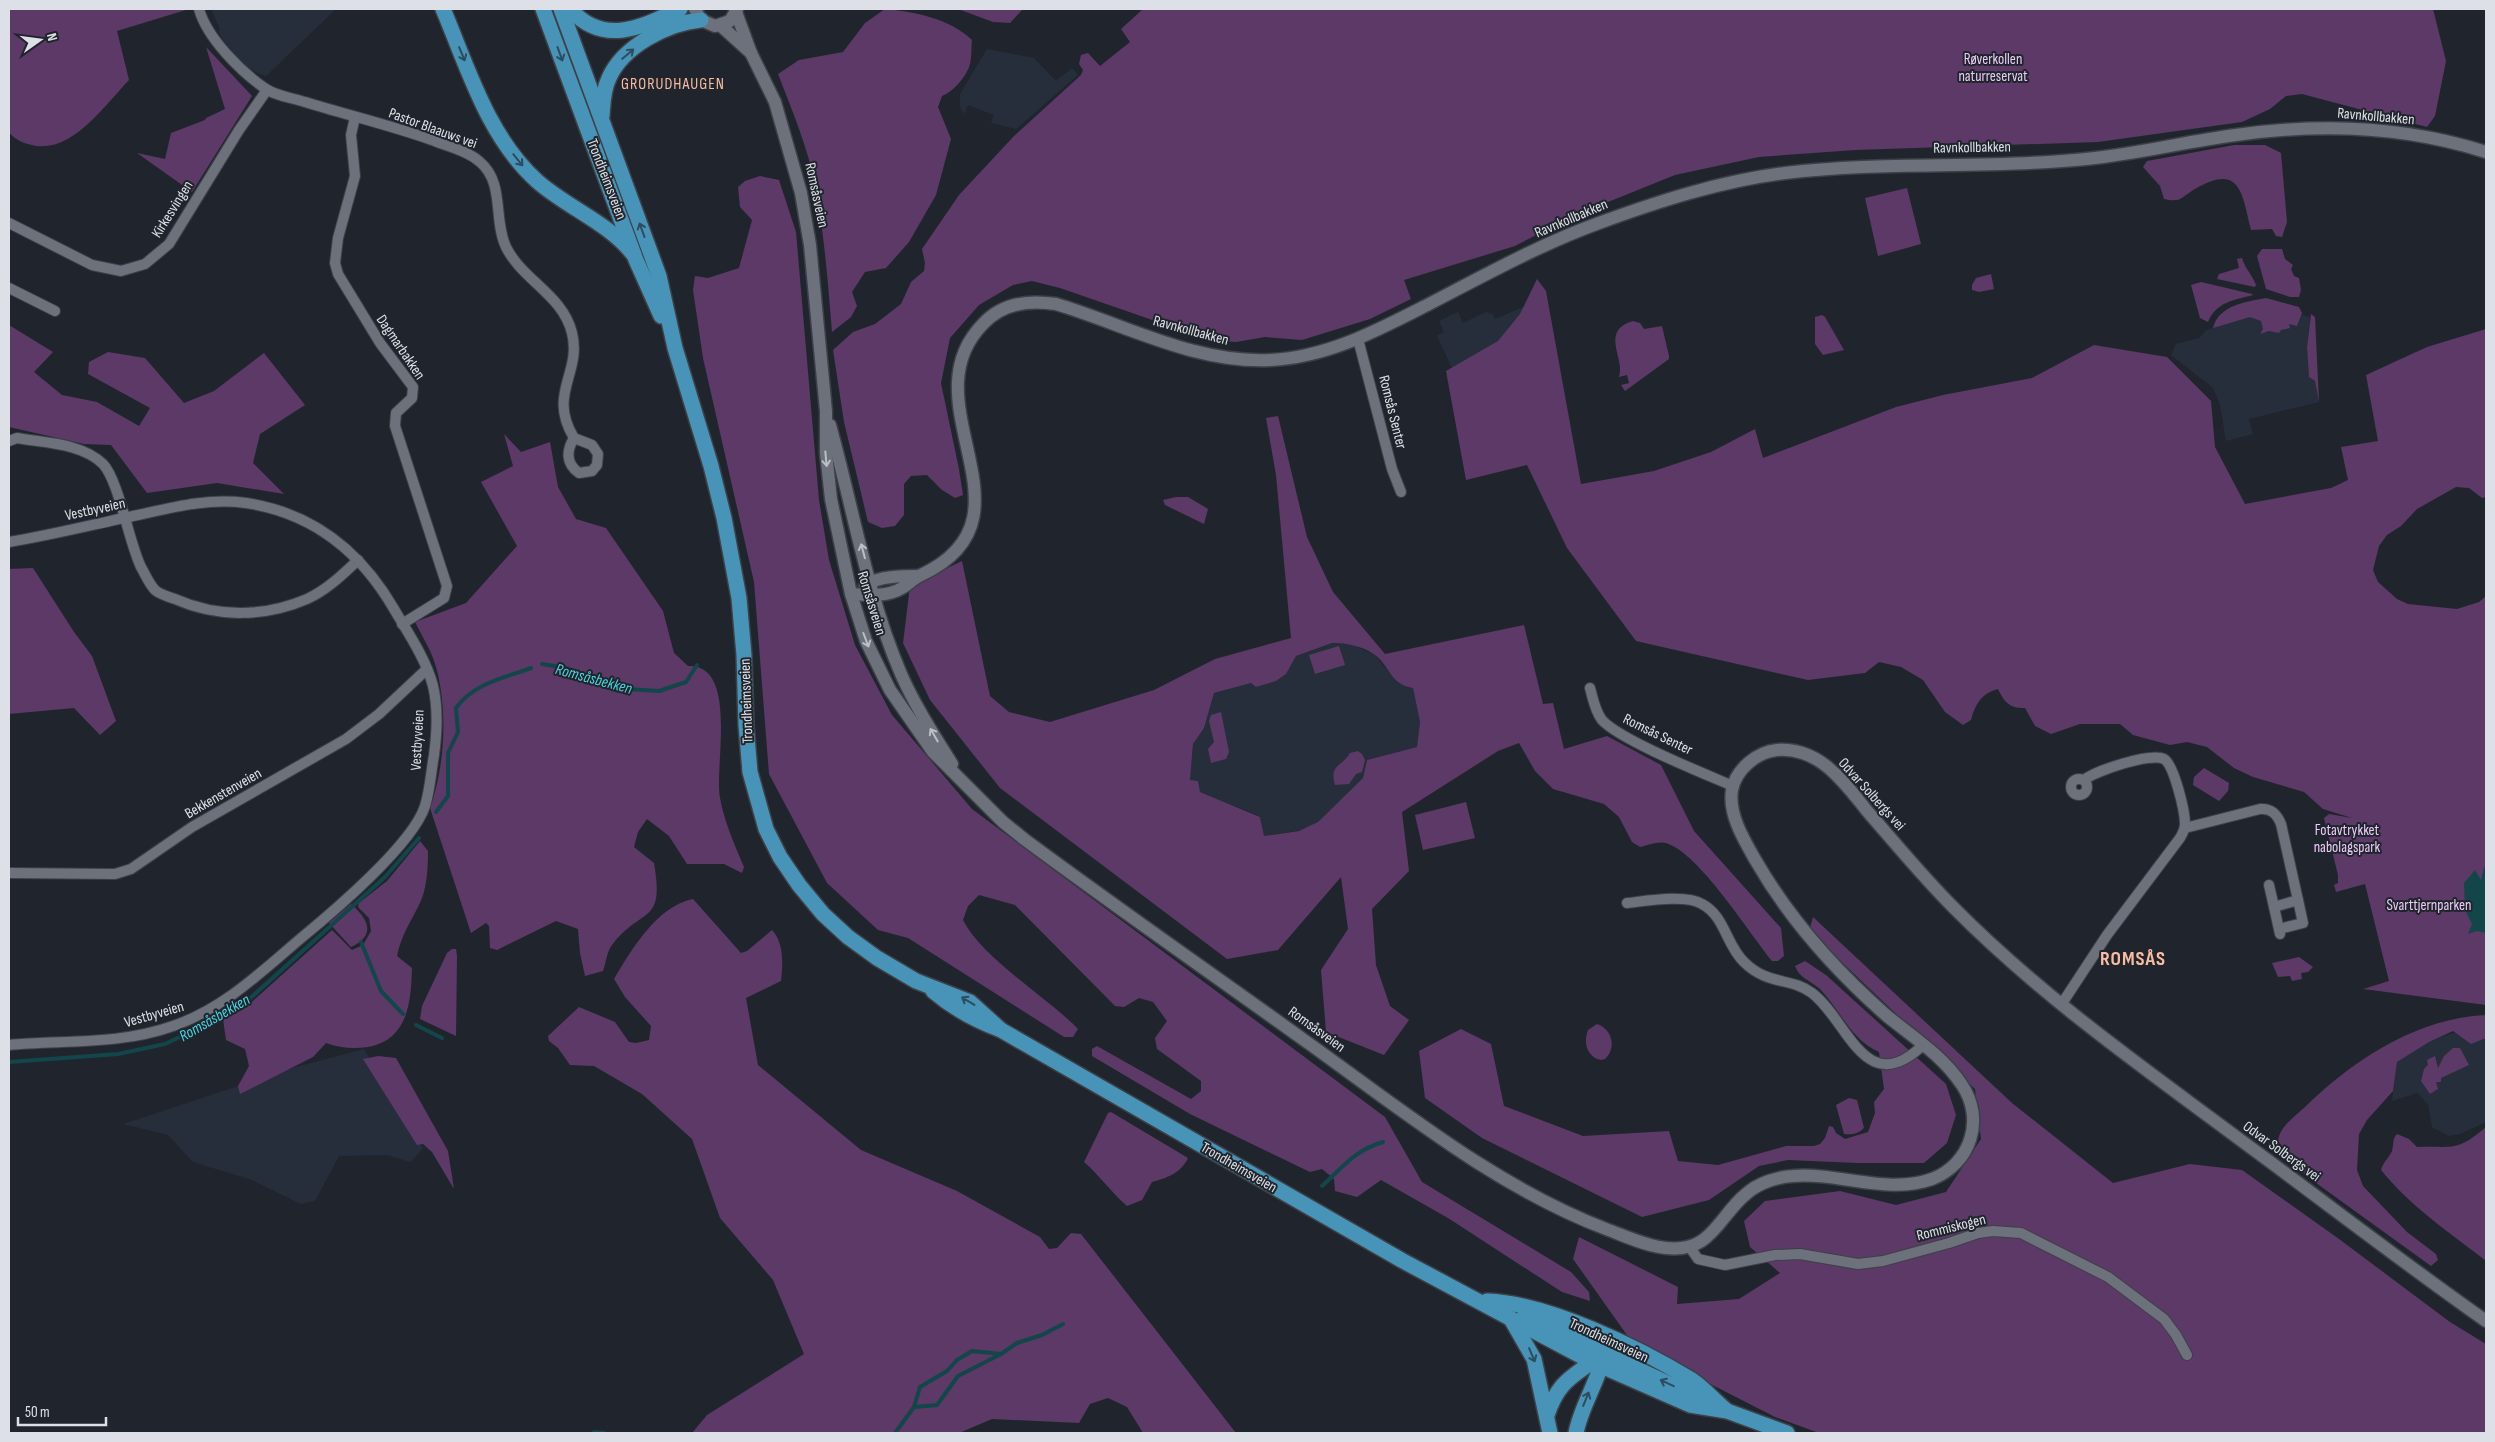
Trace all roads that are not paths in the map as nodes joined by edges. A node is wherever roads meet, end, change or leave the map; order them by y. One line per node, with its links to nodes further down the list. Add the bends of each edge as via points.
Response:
1 (199, 9): 11 (street, Pastor Blaauws vei, via 216,42)
2 (443, 9): 16 (highway, one-way to 16, via 491,120 515,157 535,179 622,242)
3 (543, 9): 16 (highway, Trondheimsveien, one-way to 16)
4 (561, 9): 13 (highway, Trondheimsveien)
5 (570, 9): 6 (highway, via 594,28 618,31)
6 (680, 9)
7 (736, 11): 9 (street, via 730,21); 10 (street, Romsåsveien)
8 (698, 14): 9 (street, via 710,25); 13 (highway, one-way to 8, via 609,78 618,63 658,34)
9 (720, 25): 10 (street, Romsåsveien)
10 (751, 53): 21 (street, Romsåsveien, via 775,102 801,193 810,245)
11 (267, 90): 12 (street, Pastor Blaauws vei); 15 (street, Kirkesvingen, via 169,244 145,264 121,271 92,265)
12 (355, 117): 22 (street, Pastor Blaauws vei, via 455,149 480,161 488,171 496,190 506,248 555,300 570,325 574,354 562,409); 32 (street, Dagmarbakken, via 351,135 355,176 338,238 335,263 342,283 413,388 412,398 396,413 395,426 447,586 447,593 439,602)
13 (601, 120): 20 (highway, Trondheimsveien, one-way to 13, via 659,276)
14 (2486, 152): 19 (street, Ravnkollbakken, via 2393,131 2303,128 2077,160 1865,166 1756,177 1680,195 1594,224)
15 (9, 223)
16 (636, 260): 20 (highway, Trondheimsveien)
17 (9, 288): 18 (street)
18 (55, 311)
19 (1358, 339): 24 (street, Romsås Senter); 28 (street, Ravnkollbakken, via 1308,355 1275,360 1239,359 1169,343 1056,304 1024,303 996,313 973,334 958,366 957,393 974,485 971,524 955,554 942,565)
20 (675, 348): 48 (highway, Trondheimsveien, via 703,436 730,549 743,637 748,758 753,788 764,823 789,872 823,914 862,948 928,987 963,1014 1001,1030)
21 (826, 410): 29 (street, Romsåsveien, one-way to 21); 30 (street, Romsåsveien, one-way to 30, via 831,499)
22 (574, 438)
23 (9, 441): 25 (street, via 17,438 78,449 103,464)
24 (1401, 492)
25 (124, 518): 26 (street, Vestbyveien); 27 (street, Vestbyveien, via 203,501 246,503 308,523 328,534); 27 (street, via 140,566 155,591 215,612 255,613 283,608 330,586)
26 (9, 542)
27 (358, 560): 32 (street, Vestbyveien, via 381,587)
28 (919, 576): 29 (street, Ravnkollbakken, via 898,576); 31 (street, Ravnkollbakken, via 900,589)
29 (871, 582): 30 (street, Ravnkollbakken); 31 (street, Romsåsveien)
30 (850, 594): 31 (street, Ravnkollbakken); 35 (street, Romsåsveien, one-way to 35, via 866,641 890,690 933,752)
31 (875, 595): 35 (street, Romsåsveien, one-way to 31, via 902,676)
32 (402, 624): 33 (street, Vestbyveien)
33 (427, 669): 39 (street, Bekkenstenveien, via 364,727 192,827 131,869 115,874); 46 (street, Vestbyveien, via 433,687 435,744 425,807 391,856 311,930 233,996 206,1013 173,1026 129,1038)
34 (1590, 688): 37 (street, Romsås Senter, via 1596,710 1609,726)
35 (959, 776): 47 (street, Romsåsveien, via 1003,822 1044,854 1469,1157 1521,1189 1588,1222 1653,1245 1667,1248)
36 (2084, 780): 38 (street, via 2099,771 2149,758 2162,758 2169,763 2173,773)
37 (1733, 786): 44 (street, Odvar Solbergs vei, via 1744,767 1770,752 1798,752 1824,764 1848,787 1946,900); 45 (street, via 1733,810 1742,833 1779,897 1807,935 1844,975)
38 (2185, 828): 41 (street, via 2260,809 2271,810 2280,824); 44 (street)
39 (9, 873)
40 (2269, 885): 43 (street)
41 (2298, 900): 43 (street); 43 (street, via 2303,923 2279,931)
42 (1627, 903): 45 (street, via 1680,900 1703,904 1718,918 1743,961 1768,979 1812,992 1855,1047 1869,1059 1901,1062)
43 (2274, 907)
44 (2061, 1005): 50 (street, Odvar Solbergs vei)
45 (1922, 1045): 47 (street, via 1961,1083 1973,1109 1971,1137 1959,1160 1950,1169 1937,1177 1911,1184 1810,1176 1776,1179 1755,1187 1708,1238)
46 (9, 1046)
47 (1689, 1246): 51 (street, Rommiskogen, via 1698,1259 1724,1265 1775,1255 1800,1254 1858,1264 1883,1261 1978,1233 2022,1233 2108,1277 2164,1319)
48 (1478, 1301): 49 (highway, Trondheimsveien); 53 (highway, Trondheimsveien, via 1535,1308 1613,1340 1693,1381)
49 (1506, 1314): 52 (highway, Trondheimsveien); 54 (highway, one-way to 54, via 1534,1359)
50 (2486, 1321)
51 (2187, 1356)
52 (1599, 1360): 53 (highway, Trondheimsveien, via 1690,1405); 54 (highway, via 1565,1381 1556,1392); 56 (highway, one-way to 52)
53 (1726, 1411): 57 (highway, Trondheimsveien)
54 (1547, 1415): 55 (highway)
55 (1550, 1433)
56 (1576, 1433)
57 (1787, 1433)

